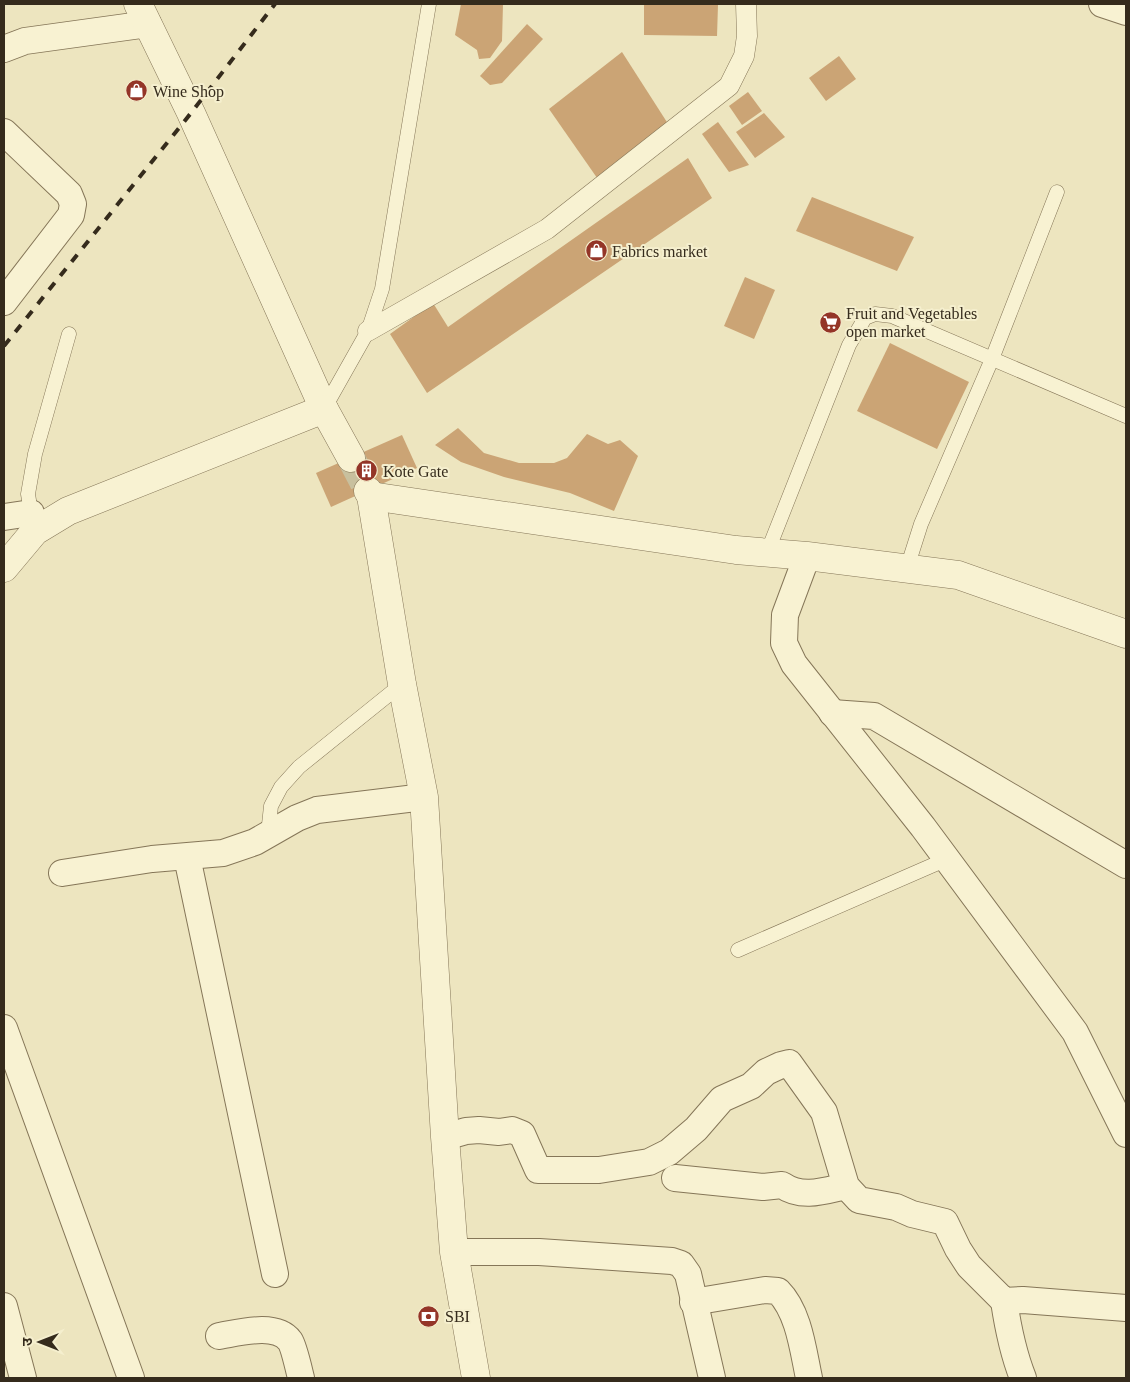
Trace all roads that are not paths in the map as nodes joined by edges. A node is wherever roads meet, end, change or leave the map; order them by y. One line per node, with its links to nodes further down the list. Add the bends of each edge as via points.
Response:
1 (429, 4): 10 (lane, via 382,289)
2 (746, 4): 10 (street, via 748,36 744,56 729,86 547,229)
3 (1102, 4): 4 (street)
4 (1126, 12)
5 (143, 14): 6 (street, via 25,41); 13 (street)
6 (4, 50)
7 (4, 132): 9 (street, via 69,194 73,204 71,215)
8 (1057, 192): 12 (lane)
9 (4, 302)
10 (368, 331): 13 (lane)
11 (68, 334): 17 (lane, via 35,454 28,494)
12 (992, 359): 14 (lane); 18 (lane, via 892,316 875,314 865,318 849,345); 21 (lane, via 921,524)
13 (324, 409): 15 (street); 17 (street)
14 (1126, 416)
15 (350, 458)
16 (4, 517): 17 (street)
17 (33, 522): 20 (street)
18 (767, 553): 19 (street); 23 (street, via 370,493)
19 (807, 556): 21 (street); 24 (street, via 785,615 784,643 794,664)
20 (4, 568)
21 (907, 568): 22 (street, via 958,575)
22 (1126, 634)
23 (402, 684): 25 (street); 26 (lane, via 299,767 281,787 271,806)
24 (832, 713): 28 (street); 29 (street, via 874,716)
25 (424, 797): 26 (street, via 317,810); 34 (street)
26 (268, 834): 27 (street, via 223,853)
27 (187, 857): 30 (street); 38 (street)
28 (947, 859): 31 (lane); 33 (street, via 1075,1032)
29 (1126, 865)
30 (62, 873)
31 (738, 950)
32 (4, 1028): 45 (street)
33 (1126, 1134)
34 (445, 1137): 36 (street, via 466,1131 512,1130 522,1134 538,1170 598,1170 649,1162 669,1152 696,1129 722,1099 751,1086 781,1064 790,1063 824,1112); 37 (street)
35 (675, 1178): 36 (street, via 782,1185 792,1191 812,1193)
36 (846, 1186): 39 (street, via 859,1200 945,1222 969,1266)
37 (454, 1252): 40 (street, via 539,1252 672,1261 681,1264 688,1274); 47 (street)
38 (275, 1274)
39 (1004, 1301): 42 (street); 50 (street, via 1009,1336)
40 (693, 1302): 48 (street); 49 (street, via 765,1290 778,1291 785,1298 796,1324)
41 (4, 1306): 44 (street)
42 (1126, 1308)
43 (219, 1336): 46 (street, via 263,1329 281,1334 290,1341)
44 (23, 1378)
45 (131, 1378)
46 (302, 1378)
47 (476, 1378)
48 (712, 1378)
49 (810, 1378)
50 (1023, 1378)

